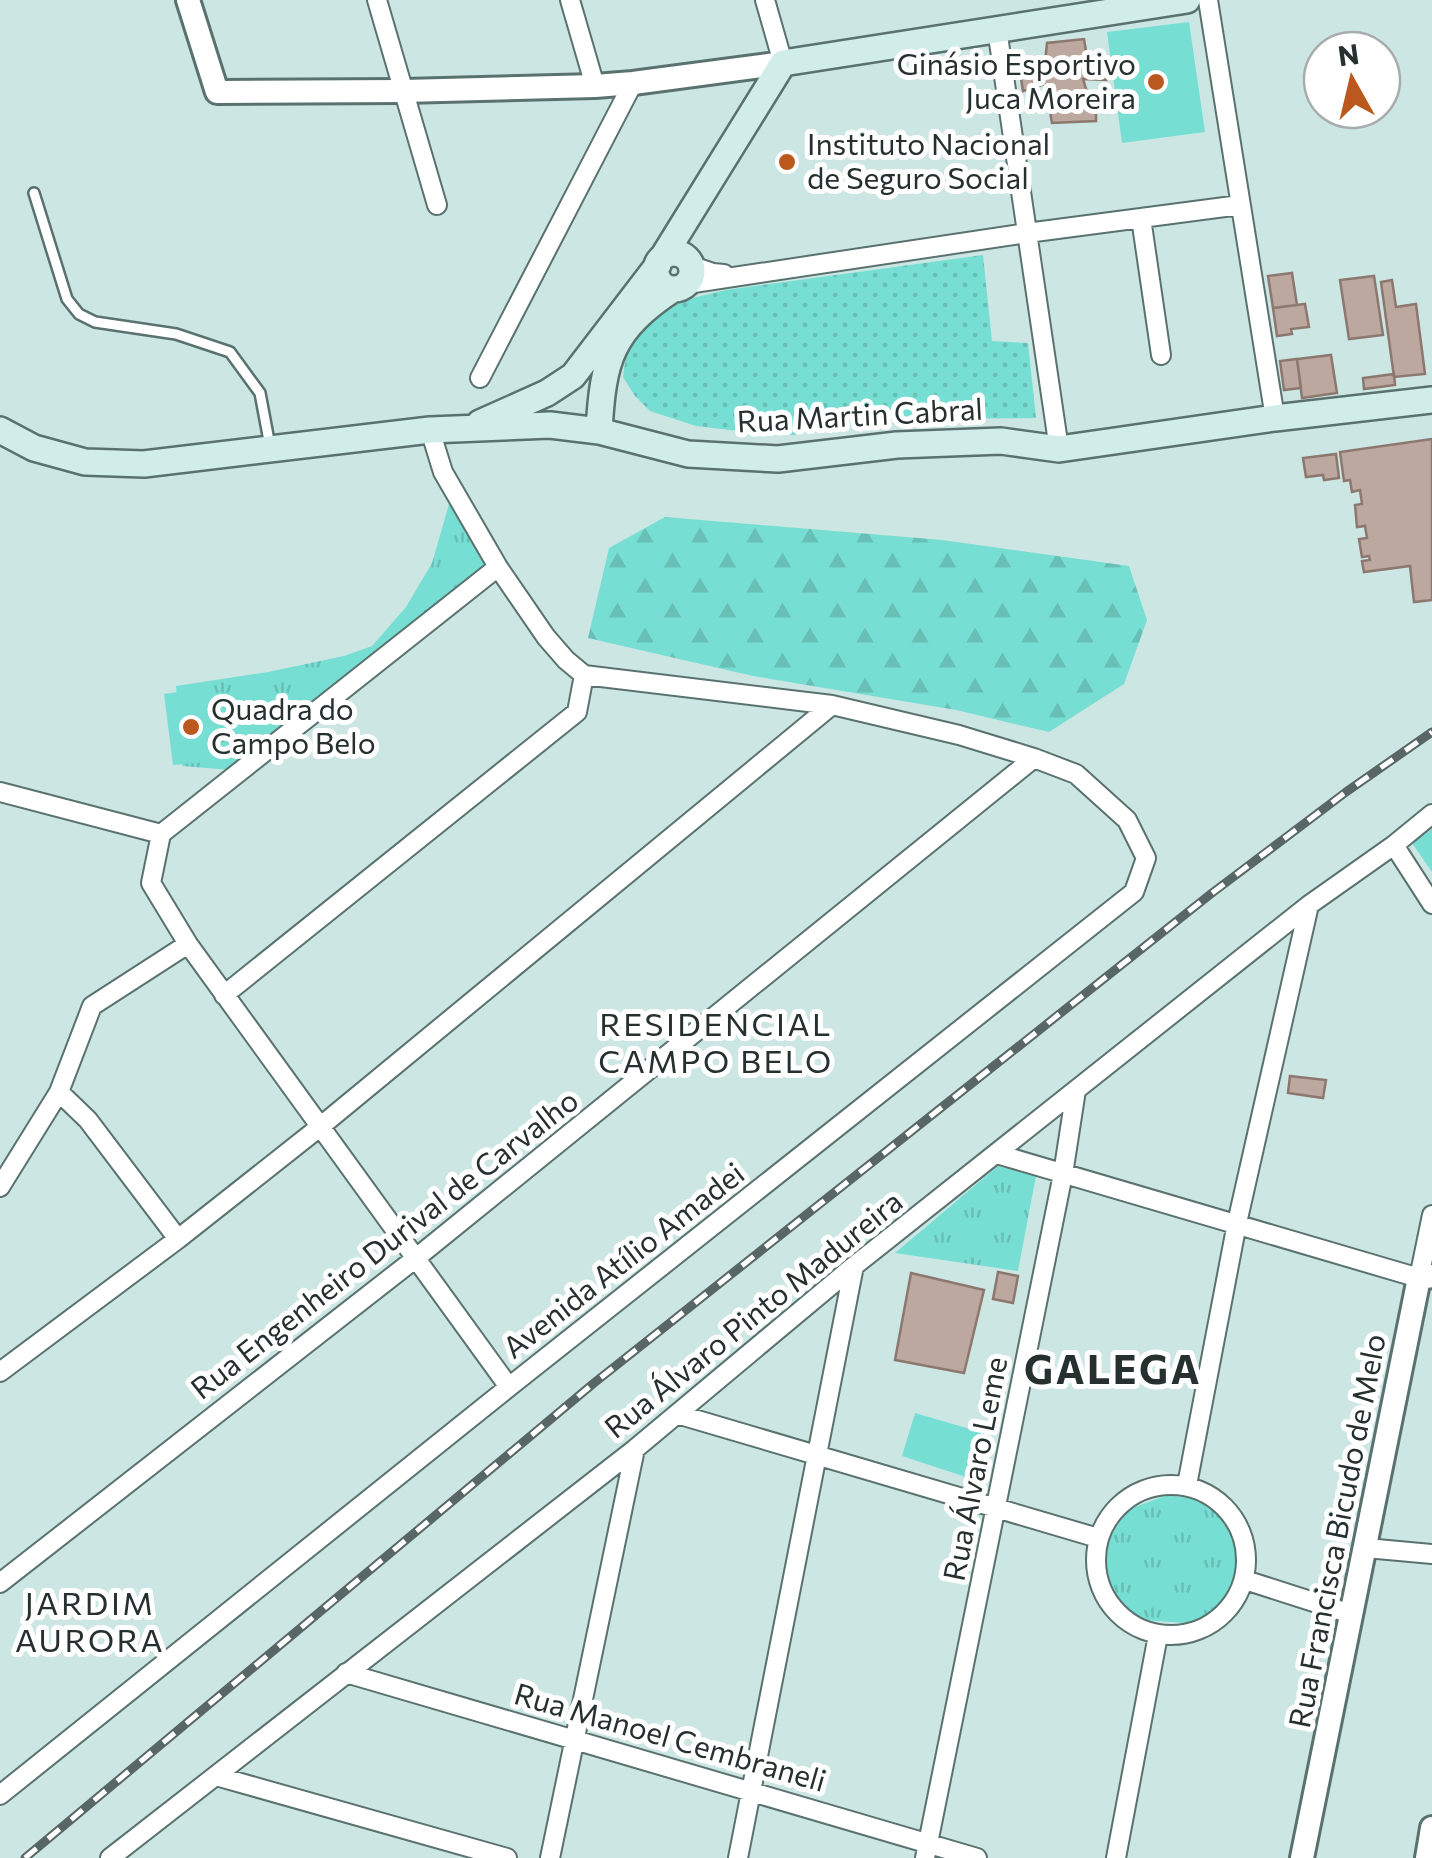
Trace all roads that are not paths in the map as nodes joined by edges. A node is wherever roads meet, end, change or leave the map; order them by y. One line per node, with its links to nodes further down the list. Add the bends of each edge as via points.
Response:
1 (188, 0): 11 (street, via 217,92)
2 (377, 0): 11 (street)
3 (570, 0): 10 (street)
4 (765, 0): 8 (street)
5 (1187, 0): 7 (main road)
6 (1208, 0): 13 (street)
7 (997, 29): 8 (main road); 16 (street)
8 (783, 62): 9 (street); 17 (main road, via 692,210)
9 (633, 83): 10 (street); 20 (street)
10 (595, 86): 11 (street)
11 (404, 91): 14 (street)
12 (34, 193): 30 (lane, via 66,300 95,322 176,334 230,352 260,393)
13 (1240, 204): 15 (street); 24 (street)
14 (438, 205)
15 (1141, 218): 16 (street); 18 (street)
16 (1027, 233): 17 (street, via 745,275); 31 (street)
17 (676, 269): 19 (main road); 22 (main road, via 623,332 607,362)
18 (1161, 355)
19 (574, 376): 21 (main road); 22 (main road)
20 (480, 378)
21 (547, 394): 25 (main road); 26 (main road)
22 (601, 394): 29 (main road)
23 (1432, 400): 24 (main road, Rua Martin Cabral)
24 (1276, 418): 31 (main road, Rua Martin Cabral)
25 (550, 425): 26 (main road, Rua Martin Cabral); 29 (main road, Rua Martin Cabral)
26 (468, 428): 28 (main road, Rua Martin Cabral)
27 (0, 430): 30 (main road, Rua Martin Cabral, via 85,462 144,464)
28 (430, 430): 30 (main road, Rua Martin Cabral); 32 (street, via 443,472)
29 (599, 431): 31 (main road, Rua Martin Cabral, via 688,454 778,459 1001,441)
30 (270, 449)
31 (1059, 449)
32 (498, 567): 33 (street, via 546,637); 38 (street)
33 (584, 676): 34 (street, Avenida Atílio Amadei); 43 (street, via 576,712)
34 (832, 705): 35 (street, Avenida Atílio Amadei); 46 (street)
35 (1034, 758): 53 (street, Rua Engenheiro Durival de Carvalho); 57 (street, Avenida Atílio Amadei, via 1076,774 1126,820 1146,858 1134,892)
36 (0, 792): 38 (street)
37 (1432, 814): 39 (street, Rua Álvaro Pinto Madureira)
38 (161, 834): 42 (street, via 151,883)
39 (1394, 844): 40 (street); 41 (street, Rua Álvaro Pinto Madureira)
40 (1432, 904)
41 (1309, 905): 44 (street, Rua Álvaro Pinto Madureira); 51 (street)
42 (188, 944): 43 (street); 45 (street, via 92,1006)
43 (224, 996): 46 (street)
44 (1076, 1090): 47 (street, Rua Álvaro Pinto Madureira); 48 (street, Rua Álvaro Leme)
45 (59, 1092): 49 (street); 52 (street)
46 (320, 1126): 52 (street); 53 (street)
47 (997, 1154): 48 (street); 54 (street, Rua Álvaro Pinto Madureira)
48 (1062, 1174): 51 (street); 62 (street, Rua Álvaro Leme)
49 (0, 1186)
50 (1432, 1215): 55 (street, Rua Francisca Bicudo de Melo)
51 (1238, 1224): 55 (street); 61 (street)
52 (178, 1238): 56 (street)
53 (416, 1258): 57 (street); 67 (street, Rua Engenheiro Durival de Carvalho)
54 (854, 1266): 58 (street, Rua Álvaro Pinto Madureira); 60 (street)
55 (1426, 1277): 64 (street, Rua Francisca Bicudo de Melo)
56 (0, 1372)
57 (509, 1387): 74 (street, Avenida Atílio Amadei)
58 (677, 1414): 59 (street, Rua Álvaro Pinto Madureira); 60 (street)
59 (636, 1448): 70 (street, Rua Álvaro Pinto Madureira); 71 (street)
60 (816, 1454): 62 (street); 73 (street)
61 (1187, 1485): 63 (street, via 1132,1494); 66 (street, via 1216,1498 1237,1520 1248,1550)
62 (996, 1509): 63 (street); 76 (street, Rua Álvaro Leme)
63 (1098, 1538): 69 (street, via 1096,1570 1106,1600 1128,1623)
64 (1366, 1548): 65 (street); 68 (street, Rua Francisca Bicudo de Melo)
65 (1432, 1554)
66 (1245, 1580): 68 (street); 69 (street, via 1233,1605 1212,1624)
67 (0, 1583)
68 (1351, 1614): 83 (street, Rua Francisca Bicudo de Melo)
69 (1158, 1635): 82 (street)
70 (346, 1673): 71 (street, Rua Manoel Cembraneli); 72 (street, Rua Álvaro Pinto Madureira)
71 (574, 1738): 73 (street, Rua Manoel Cembraneli); 79 (street)
72 (216, 1776): 77 (street, Rua Álvaro Pinto Madureira); 78 (street)
73 (751, 1791): 76 (street, Rua Manoel Cembraneli); 80 (street)
74 (0, 1794)
75 (1432, 1828): 84 (street)
76 (927, 1851): 81 (street, Rua Manoel Cembraneli)
77 (110, 1858)
78 (507, 1858)
79 (550, 1858)
80 (738, 1858)
81 (977, 1858)
82 (1116, 1858)
83 (1302, 1858)
84 (1427, 1858)

